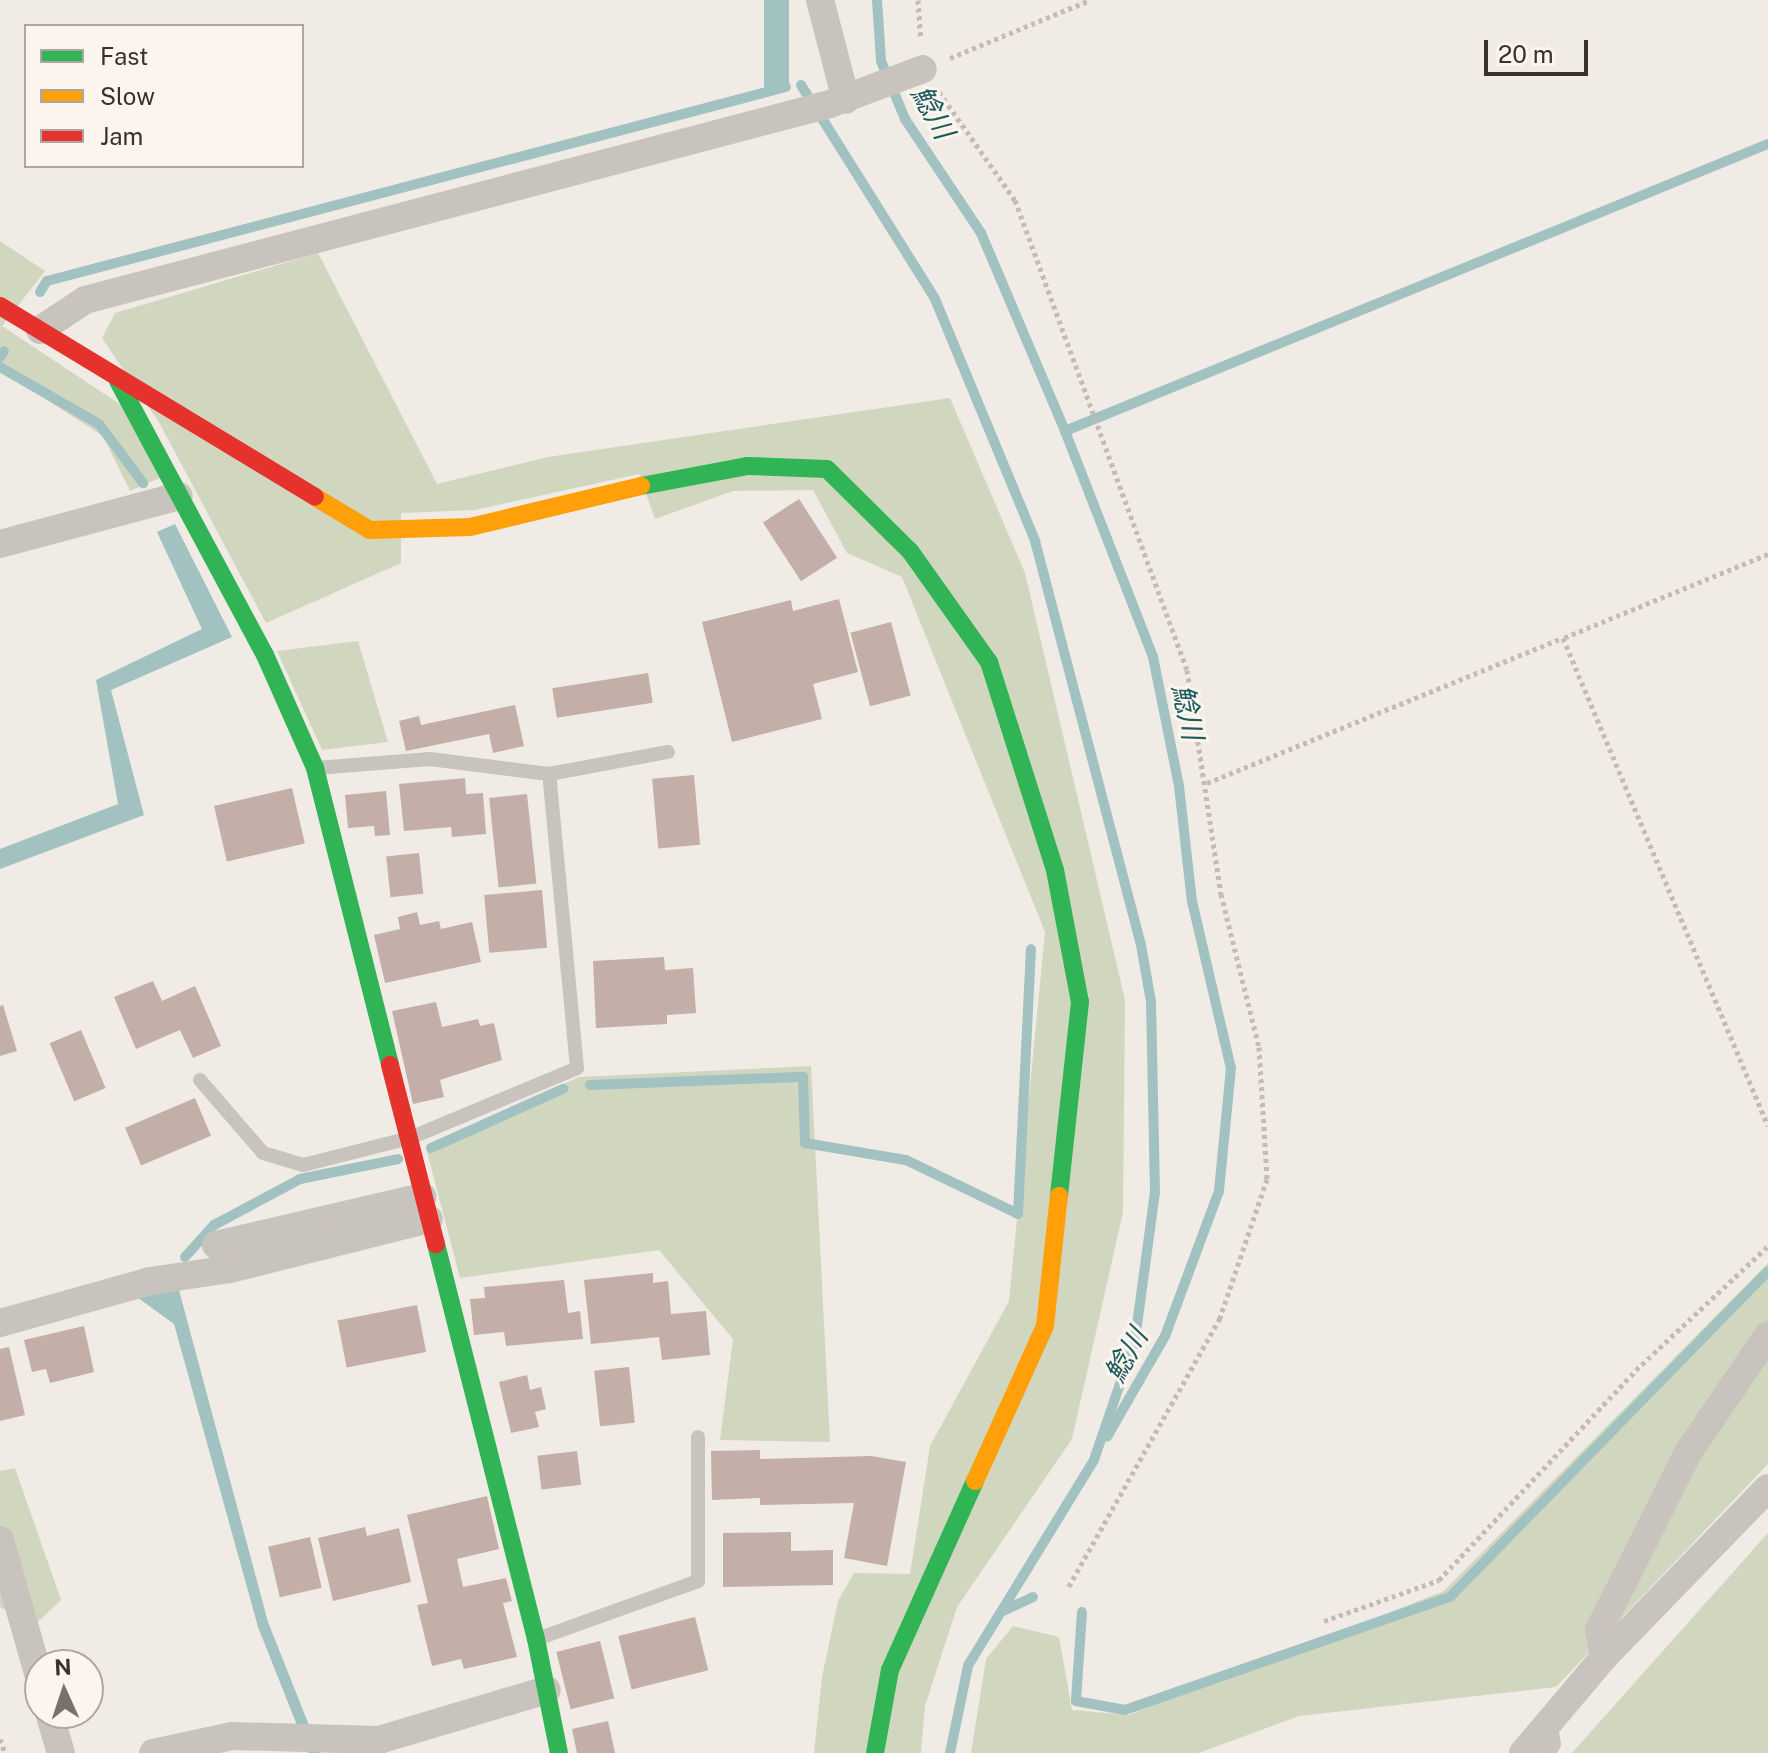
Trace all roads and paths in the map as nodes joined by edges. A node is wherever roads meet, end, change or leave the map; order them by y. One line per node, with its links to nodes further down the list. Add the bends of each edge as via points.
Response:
1 (820, 0): 5 (street)
2 (918, 0): 4 (path)
3 (1090, 0): 4 (path)
4 (923, 69): 5 (street); 16 (path, via 1015,200 1187,670)
5 (838, 102): 7 (street, via 85,300)
6 (0, 306): 7 (street)
7 (40, 330): 8 (street)
8 (118, 381): 9 (street); 41 (street, via 305,486 370,530 470,527 613,491 748,466 827,469 910,551 989,662 1055,870 1079,1017 1045,1326 890,1670)
9 (179, 496): 10 (street); 14 (street, via 265,655)
10 (0, 544)
11 (1768, 554): 12 (path)
12 (1563, 638): 16 (path); 18 (path)
13 (668, 752): 15 (lane)
14 (315, 768): 15 (lane, via 430,759); 19 (street)
15 (549, 774): 19 (lane, via 577,1068)
16 (1207, 783): 28 (path, via 1221,894 1259,1047 1267,1179 1220,1318)
17 (200, 1080): 19 (lane, via 263,1153 303,1165)
18 (1768, 1126)
19 (410, 1138): 20 (street)
20 (426, 1208): 21 (street); 23 (street, via 230,1269 150,1281); 30 (street)
21 (216, 1245)
22 (1768, 1246): 29 (path, via 1636,1370 1439,1580)
23 (0, 1323)
24 (1768, 1335): 32 (street, via 1689,1451 1599,1630)
25 (698, 1437): 30 (lane, via 698,1581)
26 (1768, 1488): 32 (street)
27 (0, 1540): 31 (street)
28 (1068, 1588)
29 (1324, 1621)
30 (536, 1639): 33 (street)
31 (31, 1649)
32 (1604, 1657): 34 (street)
33 (547, 1690): 39 (street, via 379,1740 232,1736); 40 (street)
34 (1550, 1721): 42 (street); 43 (lane, via 1554,1744)
35 (54, 1729): 38 (street)
36 (0, 1739): 37 (path)
37 (5, 1753)
38 (61, 1753)
39 (153, 1753)
40 (559, 1753)
41 (875, 1753)
42 (1523, 1753)
43 (1549, 1753)

